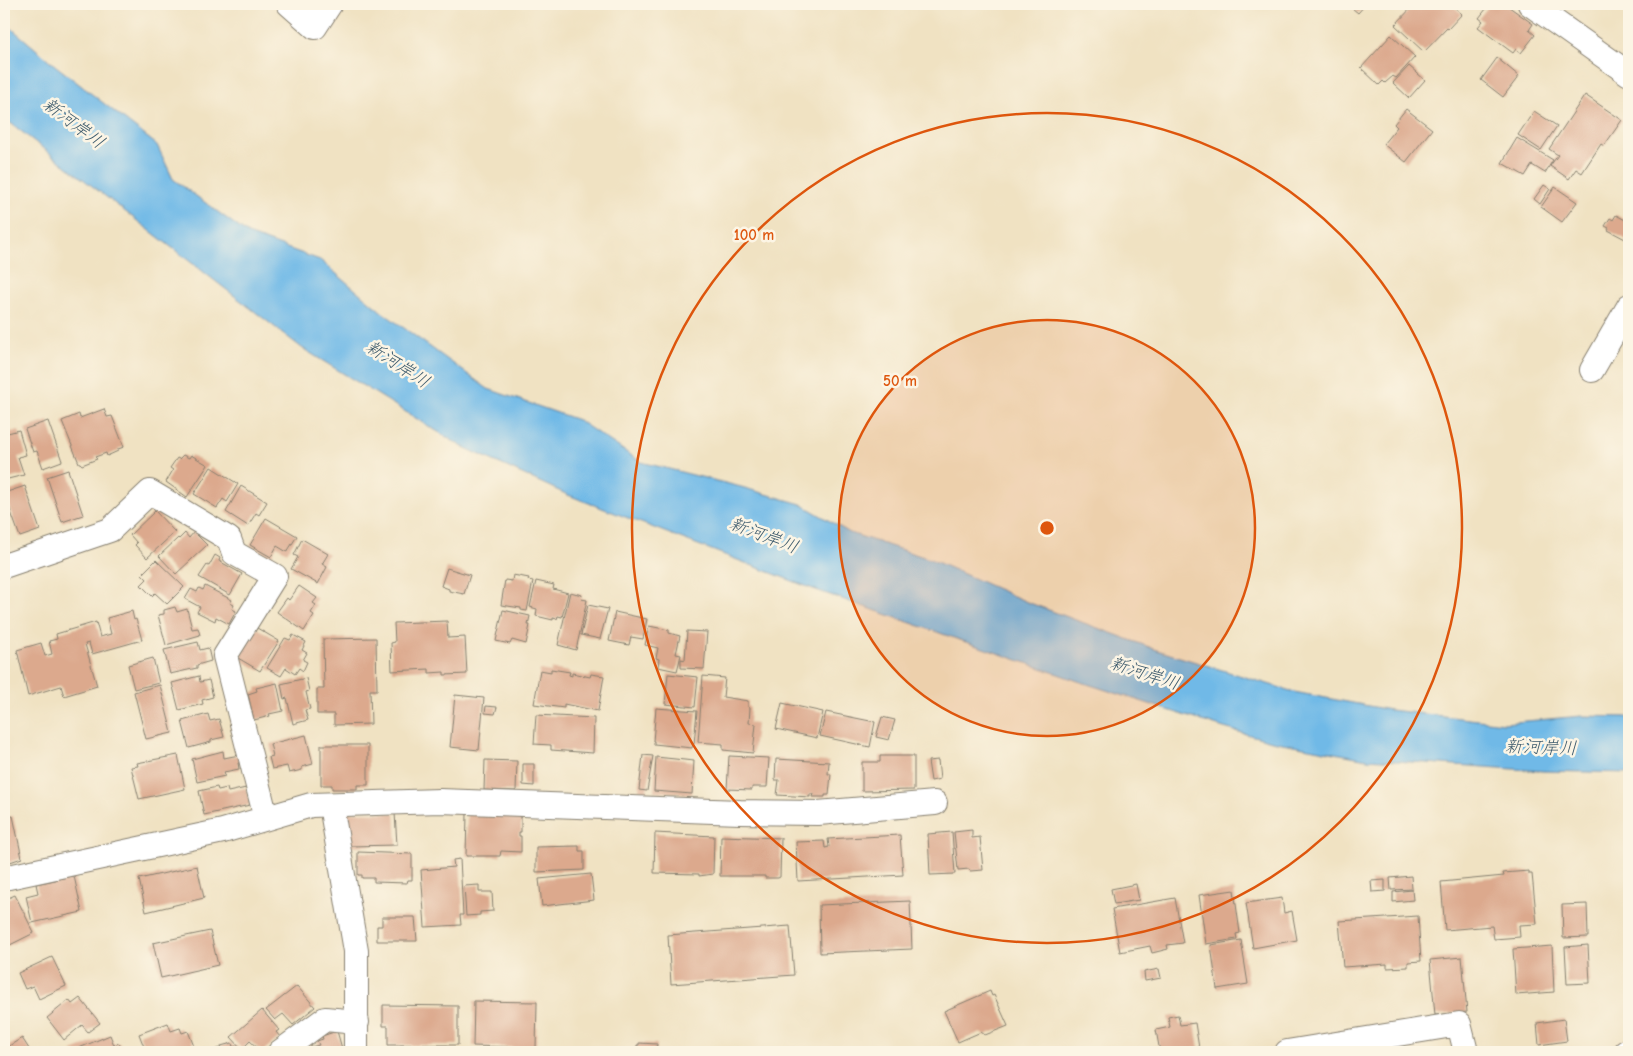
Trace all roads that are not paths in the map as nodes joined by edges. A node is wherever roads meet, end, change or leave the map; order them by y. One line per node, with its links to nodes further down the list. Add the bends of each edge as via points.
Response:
1 (289, 4): 2 (street, via 315,27)
2 (330, 4)
3 (1530, 4): 4 (street)
4 (1629, 74)
5 (1629, 306): 6 (street)
6 (1592, 370)
7 (4, 566): 10 (street, via 110,530 150,492 229,539 234,553 275,576 225,656)
8 (935, 803): 9 (street, via 818,813 440,801)
9 (331, 805): 10 (street, via 311,805); 12 (street, via 356,951)
10 (266, 818): 11 (street, via 223,831)
11 (4, 878)
12 (357, 1022): 13 (street, via 325,1018); 14 (street)
13 (280, 1052)
14 (356, 1052)
15 (1287, 1052): 16 (street, via 1459,1024)
16 (1466, 1052)

